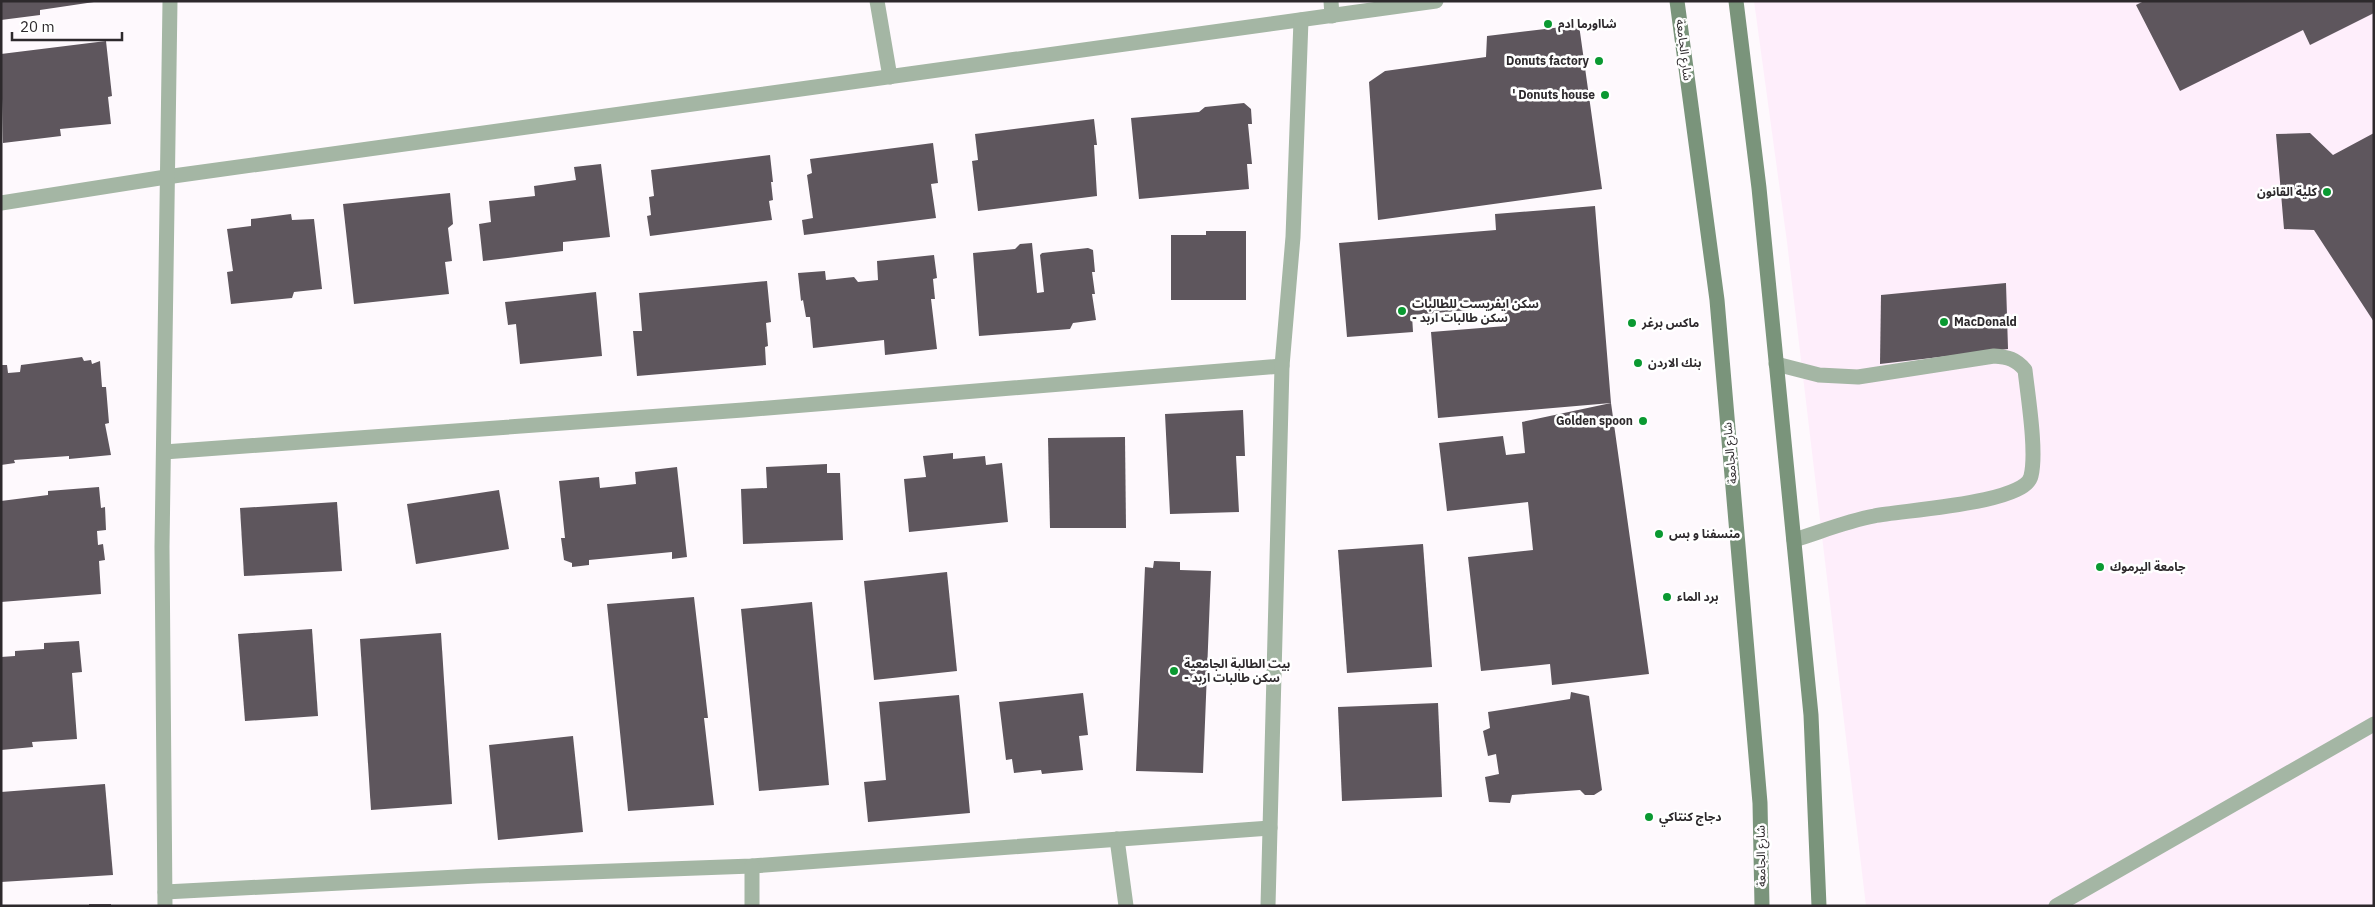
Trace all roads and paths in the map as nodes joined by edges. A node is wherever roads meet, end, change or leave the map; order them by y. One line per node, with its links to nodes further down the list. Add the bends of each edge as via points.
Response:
1 (170, 1): 9 (street)
2 (876, 1): 8 (street)
3 (1436, 1): 6 (street)
4 (1677, 1): 23 (main road, شارع الجامعة, via 1717,300 1760,803)
5 (1736, 1): 11 (main road)
6 (1331, 9): 7 (street)
7 (1301, 20): 8 (street); 12 (street, via 1293,237)
8 (890, 77): 9 (street)
9 (166, 177): 10 (street); 13 (street)
10 (1, 203)
11 (1776, 364): 14 (main road); 14 (street, via 1819,375 1858,377 1994,356 2017,361 2025,370 2032,443 2031,477 2024,488 1986,500 1874,516)
12 (1282, 366): 13 (street); 16 (street)
13 (164, 452): 19 (street)
14 (1794, 540): 24 (main road, via 1811,715)
15 (2374, 724): 25 (street)
16 (1270, 828): 17 (street); 22 (street)
17 (1117, 839): 18 (street); 21 (street)
18 (752, 866): 19 (street, via 477,876); 20 (street)
19 (165, 899)
20 (752, 906)
21 (1126, 906)
22 (1268, 906)
23 (1762, 906)
24 (1819, 906)
25 (2056, 906)

